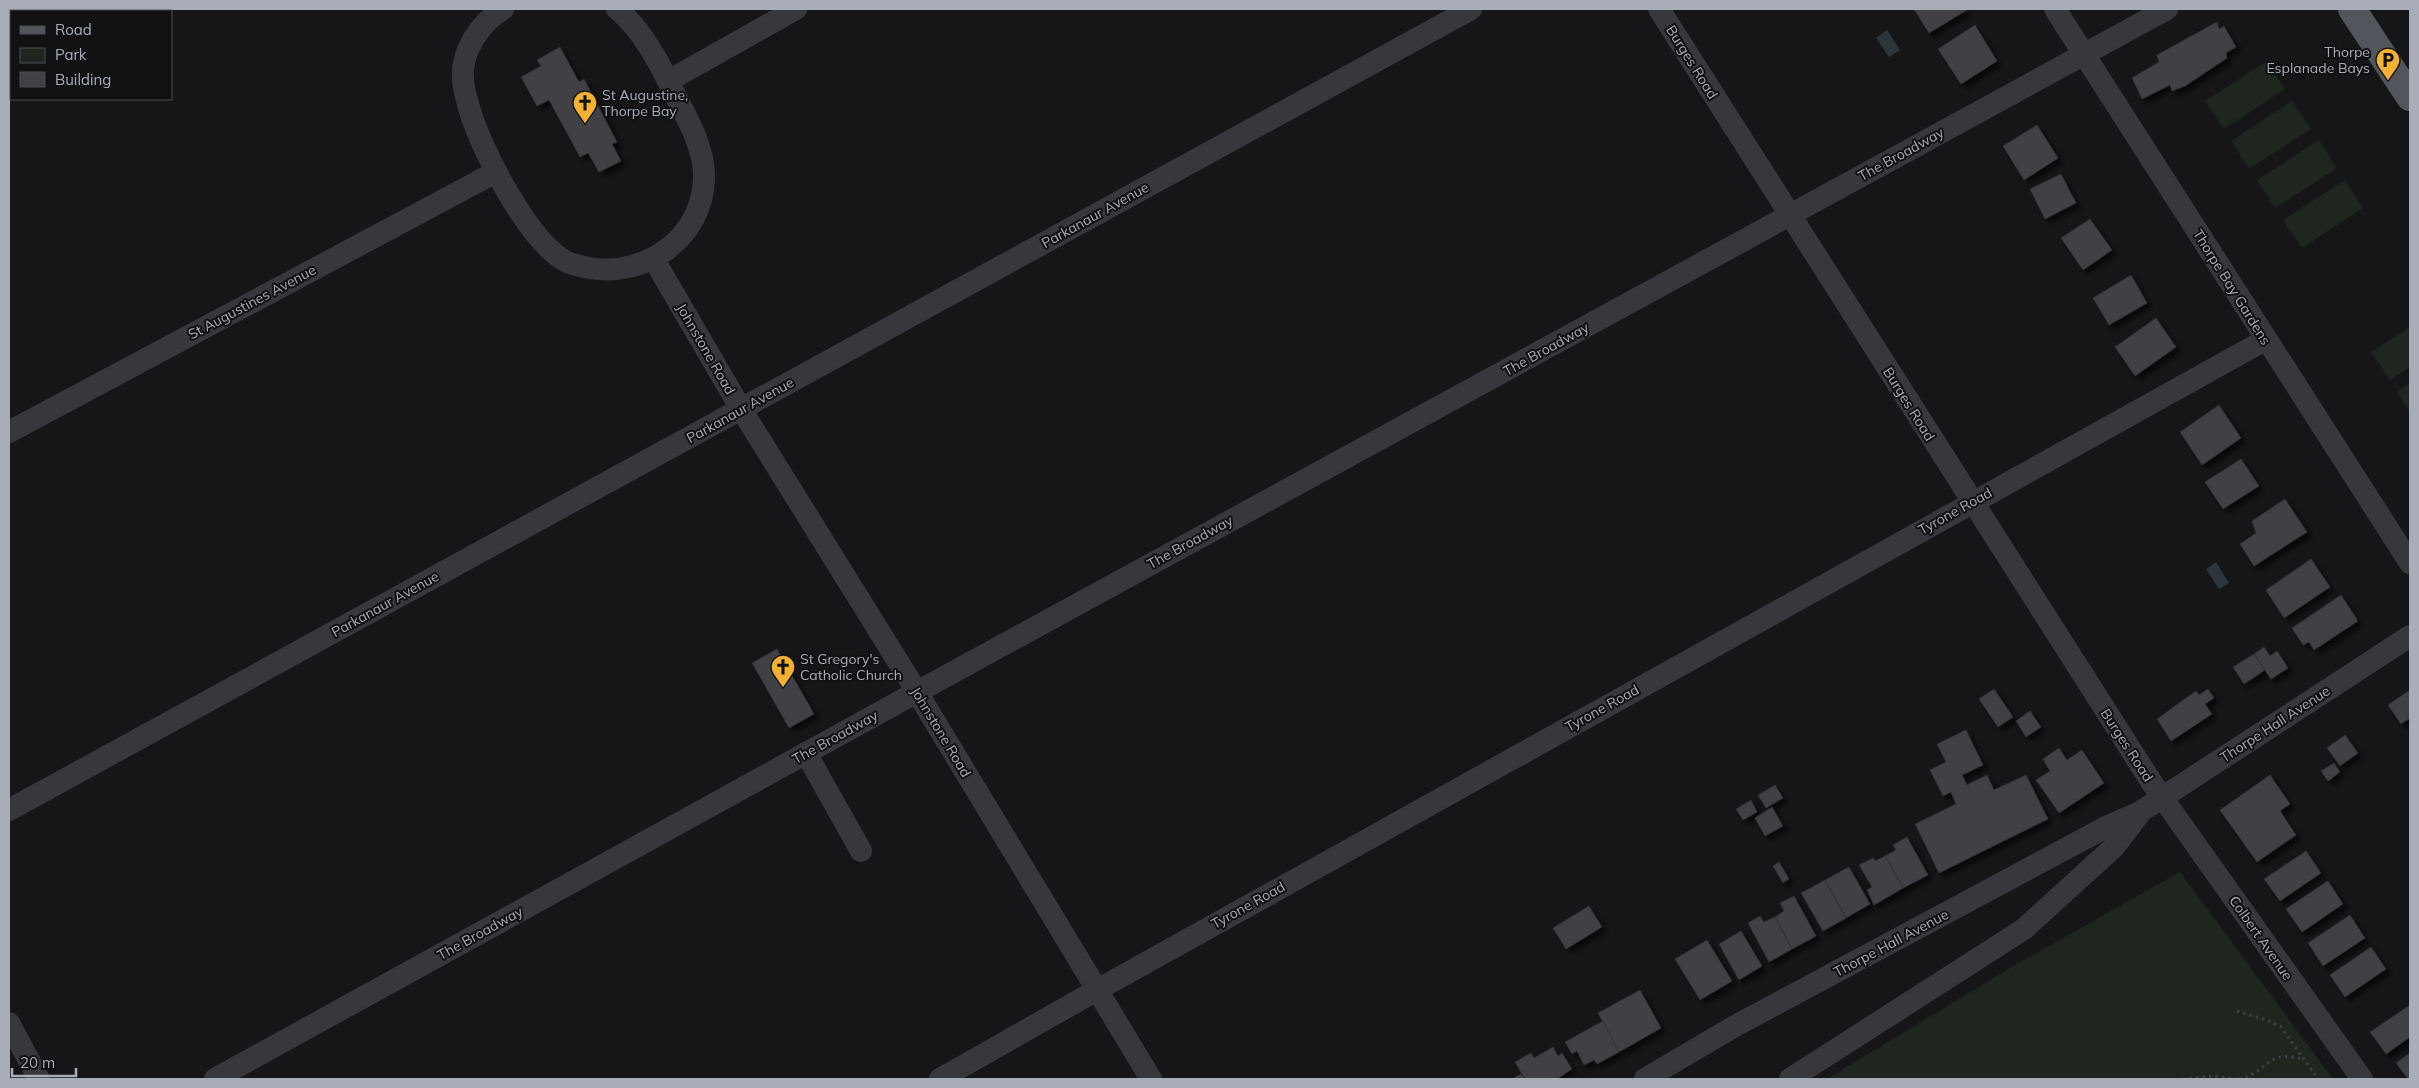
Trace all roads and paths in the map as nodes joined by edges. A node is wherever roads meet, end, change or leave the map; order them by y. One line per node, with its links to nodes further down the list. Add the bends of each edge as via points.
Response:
1 (503, 9): 12 (street, via 484,25 472,42 462,76 472,115)
2 (617, 9): 10 (street, via 637,31)
3 (796, 9): 10 (street)
4 (1471, 9): 16 (street, Parkanaur Avenue)
5 (1659, 9): 13 (street, Burges Road)
6 (2055, 9): 9 (street, Thorpe Bay Gardens)
7 (2167, 9): 9 (street, The Broadway)
8 (2352, 9): 11 (main road)
9 (2084, 54): 13 (street, The Broadway); 15 (street, Thorpe Bay Gardens)
10 (668, 81): 14 (street, via 695,137 702,159 703,190 696,217 684,234 668,250)
11 (2410, 97)
12 (496, 172): 14 (street, via 540,238 567,262 615,270); 17 (street, St Augustines Avenue)
13 (1789, 216): 18 (street, Burges Road); 21 (street, The Broadway)
14 (653, 258): 16 (street, Johnstone Road)
15 (2265, 340): 18 (street, Tyrone Road); 19 (street, Thorpe Bay Gardens)
16 (741, 409): 21 (street, Johnstone Road); 24 (street, Parkanaur Avenue)
17 (9, 432)
18 (1972, 502): 23 (street, Burges Road); 27 (street, Tyrone Road)
19 (2410, 563)
20 (2410, 636): 23 (street, Thorpe Hall Avenue)
21 (916, 692): 22 (street, The Broadway); 27 (street, Johnstone Road)
22 (806, 754): 26 (street); 32 (street, The Broadway)
23 (2161, 798): 25 (street, Thorpe Hall Avenue); 40 (street, Colbert Avenue)
24 (9, 810)
25 (2140, 812): 35 (street, Thorpe Hall Avenue, via 2108,826 1735,1026); 36 (street, Thorpe Hall Avenue, via 2114,847 2024,929)
26 (860, 851)
27 (1097, 990): 33 (street, Tyrone Road); 34 (street, Johnstone Road)
28 (2237, 1011): 30 (path, via 2281,1027)
29 (9, 1023): 31 (street)
30 (2305, 1060): 38 (path, via 2291,1055 2281,1056 2248,1078); 39 (path)
31 (39, 1079)
32 (215, 1079)
33 (940, 1079)
34 (1151, 1079)
35 (1646, 1079)
36 (1790, 1079)
37 (2183, 1079): 38 (path, via 2213,1076)
38 (2238, 1079)
39 (2318, 1079)
40 (2362, 1079)

